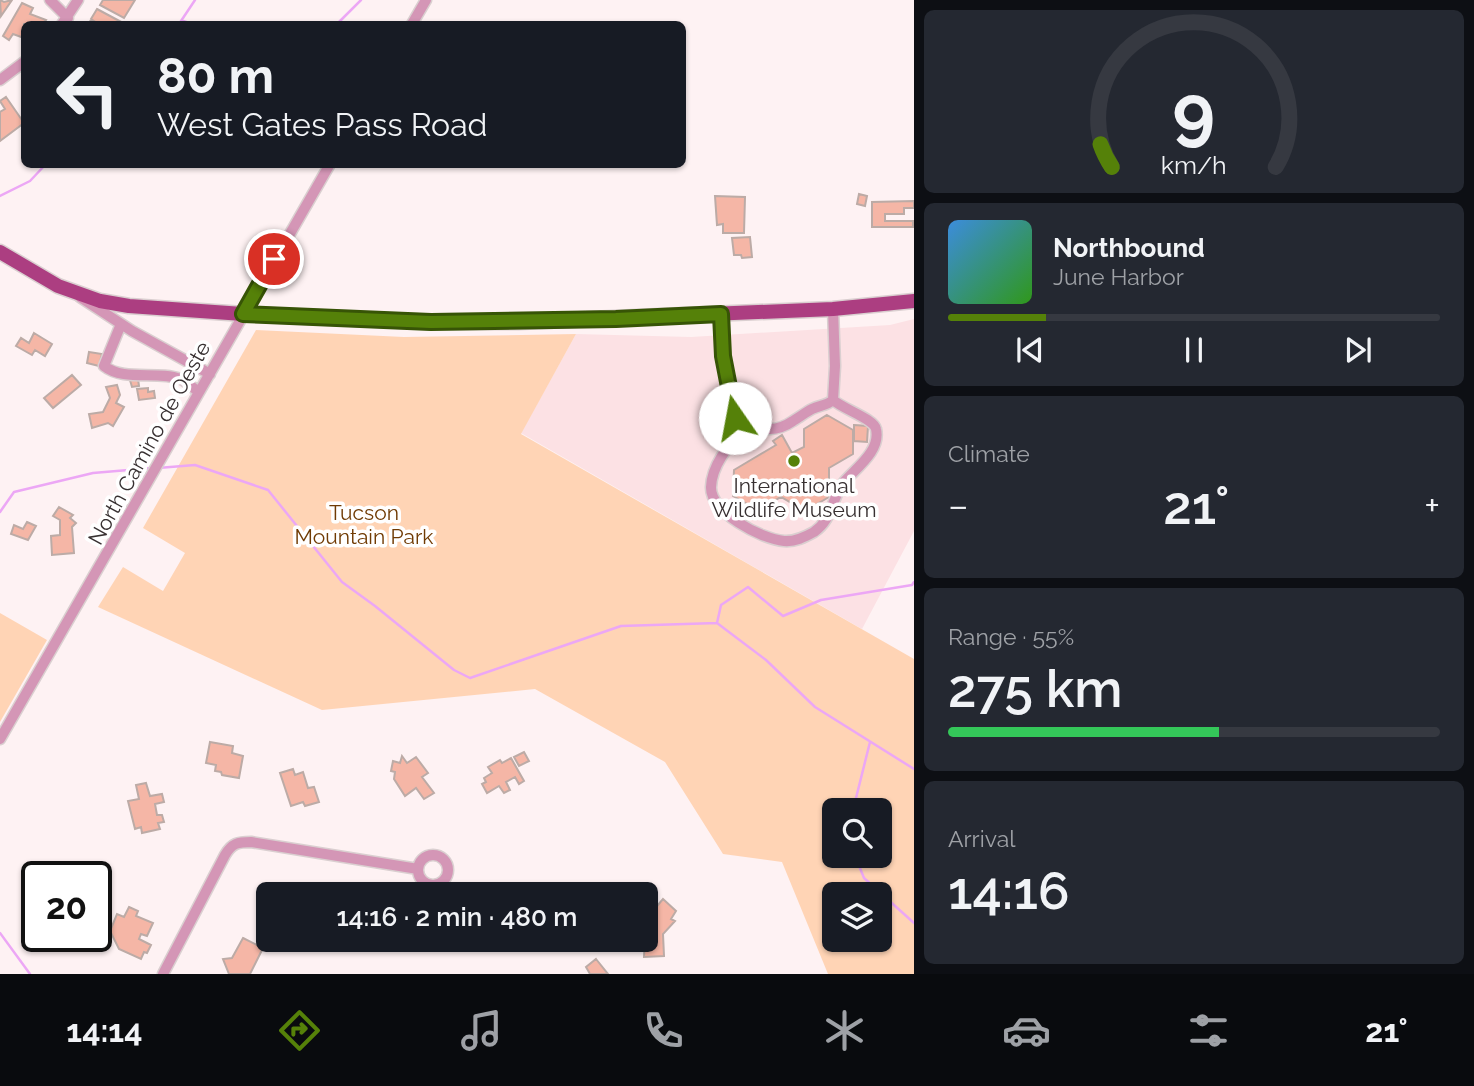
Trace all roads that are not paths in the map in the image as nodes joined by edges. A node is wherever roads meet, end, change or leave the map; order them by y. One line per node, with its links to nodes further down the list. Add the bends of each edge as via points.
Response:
1 (50, 0): 4 (street)
2 (78, 0): 4 (street)
3 (426, 0): 5 (street)
4 (65, 21)
5 (414, 21)
6 (21, 64): 7 (street)
7 (0, 79)
8 (328, 168): 13 (street, North Camino de Oeste)
9 (0, 252): 10 (main road)
10 (72, 292): 13 (main road, via 129,306); 15 (street)
11 (914, 301): 12 (main road)
12 (833, 309): 14 (main road); 18 (street)
13 (243, 314): 14 (main road, via 431,322); 16 (street, North Camino de Oeste)
14 (721, 314): 19 (street, via 723,356 735,418)
15 (121, 324): 16 (street); 17 (street, via 104,366 111,371 182,380)
16 (210, 373): 17 (street, North Camino de Oeste)
17 (199, 393): 20 (street, North Camino de Oeste)
18 (833, 400): 19 (street, via 775,430); 19 (street, via 875,425 874,445 862,466 844,483 825,522 803,538 782,541 760,533 716,505 711,484 720,457)
19 (748, 423)
20 (0, 739)
21 (418, 869): 22 (street, via 233,838)
22 (163, 974)

